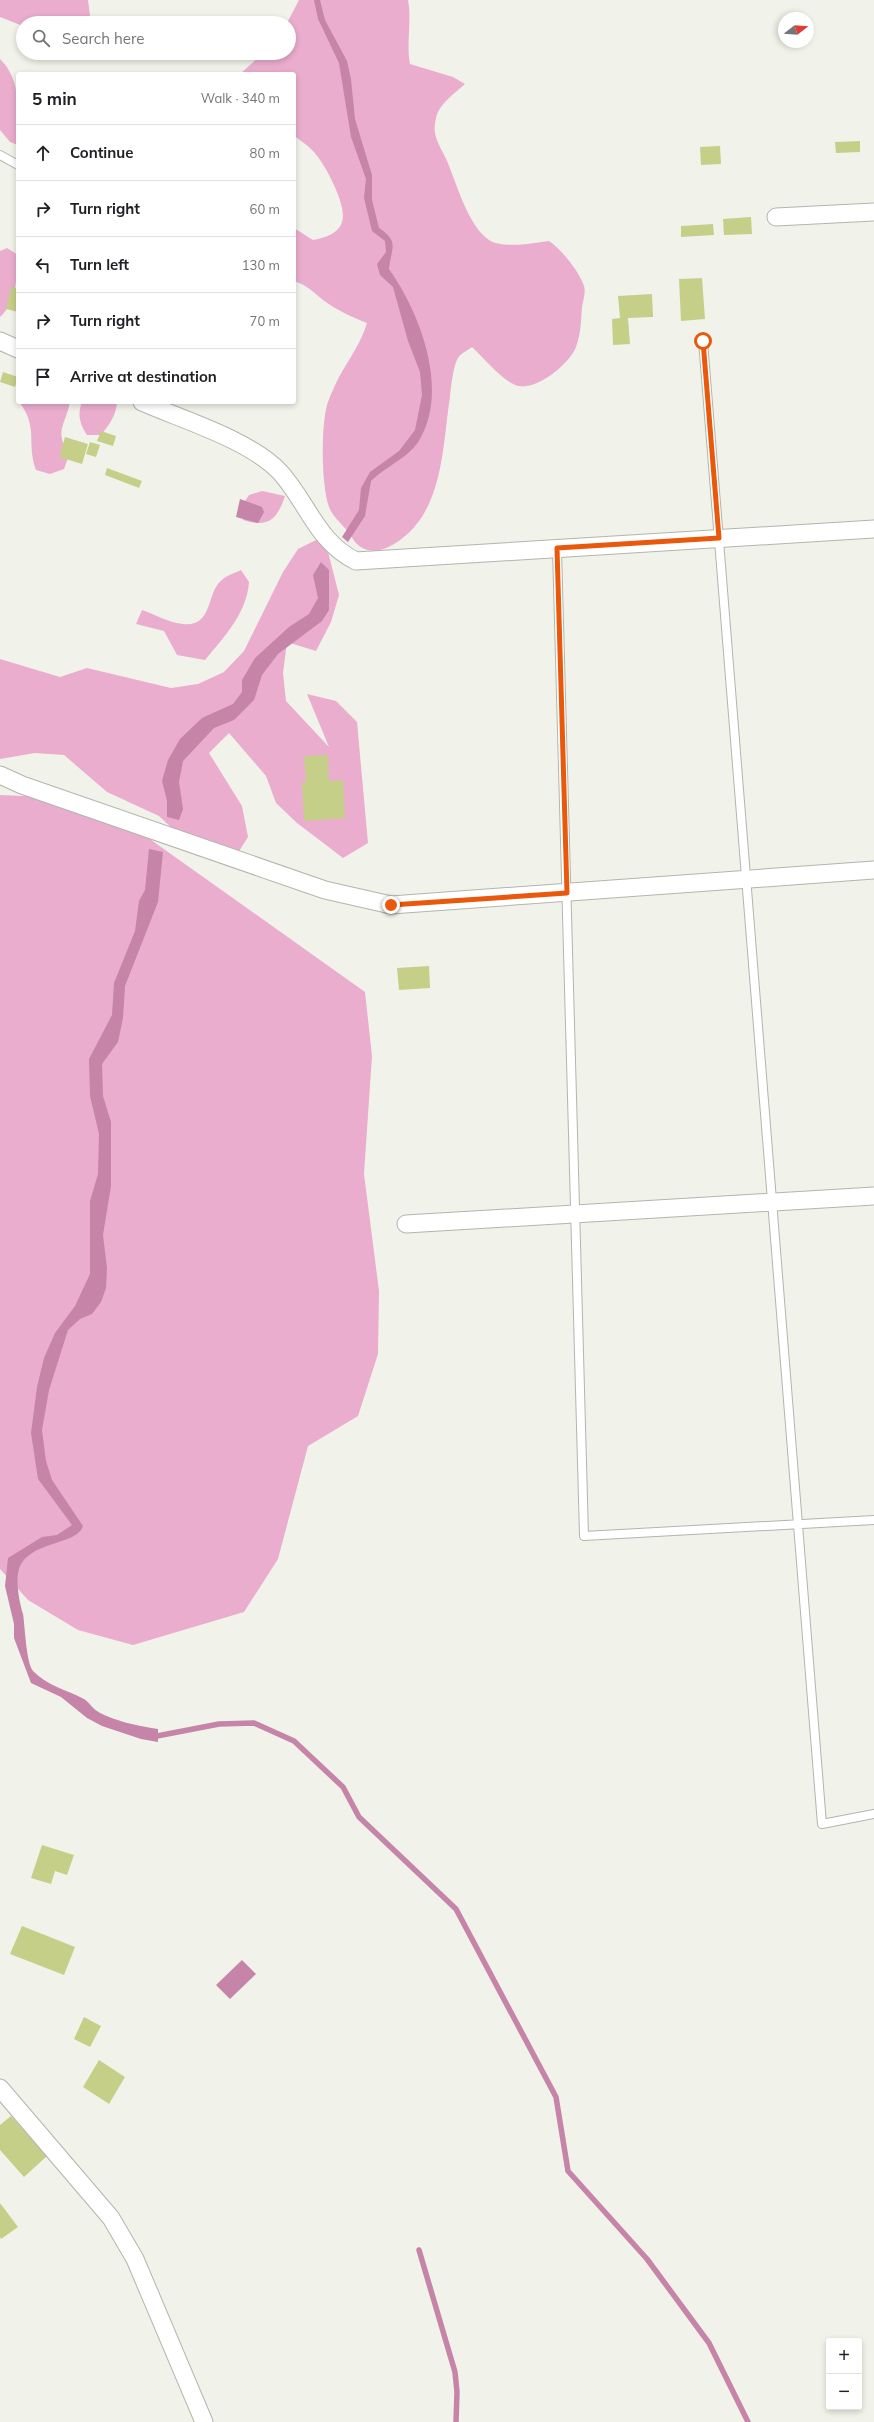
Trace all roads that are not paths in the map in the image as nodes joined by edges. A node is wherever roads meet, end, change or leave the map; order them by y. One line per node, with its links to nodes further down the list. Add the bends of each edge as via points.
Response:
1 (0, 154): 2 (lane)
2 (16, 164)
3 (874, 212): 4 (street)
4 (776, 217)
5 (0, 341): 7 (street)
6 (703, 341): 10 (lane)
7 (16, 348)
8 (147, 404): 11 (street, via 251,448 280,472 327,541 341,554 356,561)
9 (874, 529): 10 (street)
10 (719, 538): 11 (street); 14 (lane)
11 (557, 548): 15 (lane)
12 (0, 775): 15 (street, via 22,785 325,890 391,905)
13 (874, 870): 14 (street)
14 (746, 879): 15 (street); 17 (lane)
15 (567, 893): 18 (lane)
16 (874, 1196): 17 (street)
17 (772, 1202): 18 (street); 21 (lane)
18 (575, 1214): 19 (street); 21 (lane, via 584,1536)
19 (406, 1224)
20 (874, 1520): 21 (lane)
21 (798, 1526): 22 (lane, via 822,1824)
22 (874, 1814)
23 (0, 2088): 24 (street, via 111,2218 135,2259)
24 (204, 2422)

